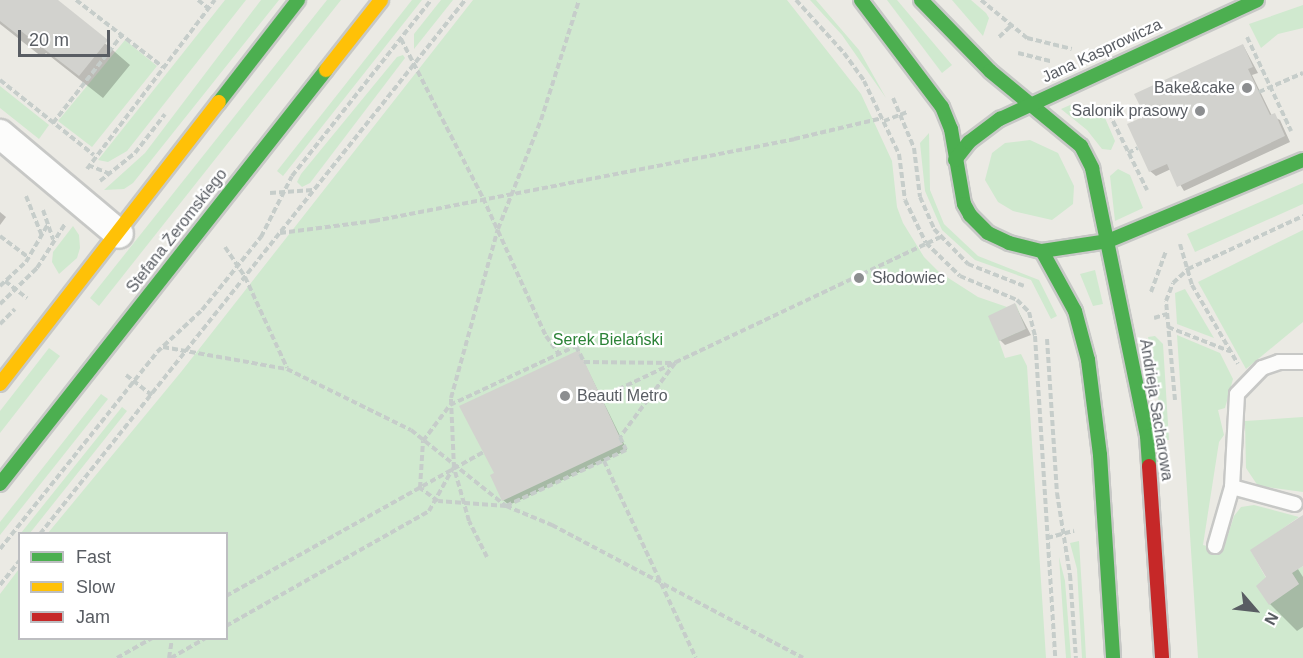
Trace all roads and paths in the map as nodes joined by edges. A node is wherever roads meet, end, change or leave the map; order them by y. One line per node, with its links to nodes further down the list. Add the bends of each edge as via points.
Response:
1 (76, 0): 15 (path)
2 (198, 0): 14 (path)
3 (215, 0): 14 (path)
4 (298, 0): 57 (street)
5 (381, 0): 98 (street, Stefana Żeromskiego)
6 (431, 0): 16 (path)
7 (465, 0): 20 (path)
8 (579, 0): 48 (path, via 542,120)
9 (796, 0): 35 (path, via 852,62)
10 (861, 0): 42 (street, via 935,94 951,129)
11 (921, 0): 30 (street)
12 (981, 0): 18 (path, via 1027,38)
13 (1257, 0): 30 (street, Jana Kasprowicza)
14 (208, 9): 22 (path)
15 (122, 35): 22 (path); 36 (path)
16 (401, 39): 20 (path); 47 (path)
17 (1236, 40): 26 (path, via 1246,35)
18 (1075, 50)
19 (1009, 56): 21 (path, via 1035,54)
20 (415, 62): 46 (path); 50 (path)
21 (1054, 64)
22 (163, 67): 41 (path)
23 (1303, 73): 26 (path)
24 (0, 80): 36 (path)
25 (890, 89): 34 (path)
26 (1271, 89): 27 (path); 38 (path)
27 (1259, 92)
28 (1114, 97): 29 (path)
29 (1104, 102)
30 (1029, 105): 42 (street, via 984,130); 62 (street, via 1081,146 1092,168)
31 (171, 108): 45 (path, via 135,153)
32 (920, 108): 34 (path)
33 (1107, 108): 40 (path)
34 (900, 116): 35 (path); 60 (path, via 916,155 926,216)
35 (883, 120): 48 (path); 64 (path, via 900,159 907,207)
36 (53, 123): 41 (path)
37 (0, 134): 57 (street)
38 (1295, 139)
39 (1138, 148): 40 (path)
40 (1128, 153): 49 (path, via 1148,191)
41 (94, 155): 44 (path)
42 (955, 160): 65 (street, via 964,204 976,224 1009,243)
43 (1303, 160): 62 (street)
44 (85, 172)
45 (95, 188)
46 (314, 190): 47 (path); 56 (path)
47 (282, 192): 51 (path, via 268,193); 67 (path, via 268,227)
48 (512, 192): 50 (path); 55 (path)
49 (1155, 195)
50 (483, 198): 55 (path); 56 (path, via 374,221)
51 (261, 202)
52 (53, 214): 66 (path)
53 (1303, 216): 68 (path)
54 (70, 217): 72 (path, via 37,268)
55 (498, 229): 83 (path, via 546,336); 93 (path)
56 (280, 233): 69 (path)
57 (119, 234): 90 (street)
58 (1178, 235): 68 (path)
59 (0, 236): 66 (path)
60 (940, 237): 64 (path); 73 (path, via 968,264)
61 (232, 238): 67 (path, via 225,247)
62 (1108, 241): 65 (street); 124 (street, Andrieja Sacharowa, via 1148,446)
63 (1164, 241): 74 (path, via 1165,260)
64 (926, 243): 85 (path); 121 (path, via 960,276 1017,300 1029,312 1036,342)
65 (1042, 251): 123 (street, via 1075,311 1088,360 1101,469)
66 (29, 258): 70 (path)
67 (238, 266): 69 (path); 80 (path, via 202,310)
68 (1188, 269): 77 (path, via 1170,288); 82 (path, via 1192,285)
69 (245, 277): 81 (path); 87 (path)
70 (5, 281): 71 (path); 72 (path)
71 (0, 286)
72 (16, 289): 75 (path); 76 (path)
73 (1028, 289)
74 (1146, 297)
75 (0, 304)
76 (35, 304)
77 (1167, 314)
78 (1168, 327): 82 (path)
79 (1047, 331): 122 (path, via 1057,492 1070,575)
80 (163, 346): 81 (path); 89 (path)
81 (186, 351): 87 (path); 91 (path)
82 (1230, 351): 88 (path)
83 (559, 354): 85 (path, via 576,346 584,362); 93 (path)
84 (1303, 362): 88 (lane, via 1279,362)
85 (675, 363): 92 (path); 96 (path, via 620,437 626,450)
86 (118, 368): 89 (path)
87 (287, 369): 94 (path, via 411,430)
88 (1247, 380): 99 (lane, via 1237,394 1233,417)
89 (134, 381): 91 (path); 107 (path)
90 (0, 384)
91 (152, 394): 105 (path)
92 (602, 397)
93 (450, 405): 94 (path); 97 (path)
94 (423, 441): 97 (path); 100 (path)
95 (484, 452): 97 (path)
96 (604, 461): 104 (path); 111 (path)
97 (454, 468): 100 (path); 101 (path); 102 (path); 104 (path)
98 (0, 484)
99 (1232, 487): 103 (lane); 106 (lane)
100 (420, 488): 101 (path); 112 (path)
101 (438, 501): 102 (path); 113 (path, via 429,511)
102 (465, 503): 104 (path); 108 (path, via 469,521)
103 (1295, 504)
104 (506, 506): 111 (path, via 552,525)
105 (42, 532)
106 (1215, 546)
107 (0, 549)
108 (487, 557)
109 (18, 562): 110 (path)
110 (0, 585)
111 (662, 586): 119 (path); 120 (path)
112 (228, 595)
113 (228, 625)
114 (150, 640): 117 (path)
115 (172, 640): 118 (path)
116 (203, 640): 118 (path)
117 (117, 658)
118 (170, 658)
119 (696, 658)
120 (803, 658)
121 (1055, 658)
122 (1076, 658)
123 (1113, 658)
124 (1162, 658)

